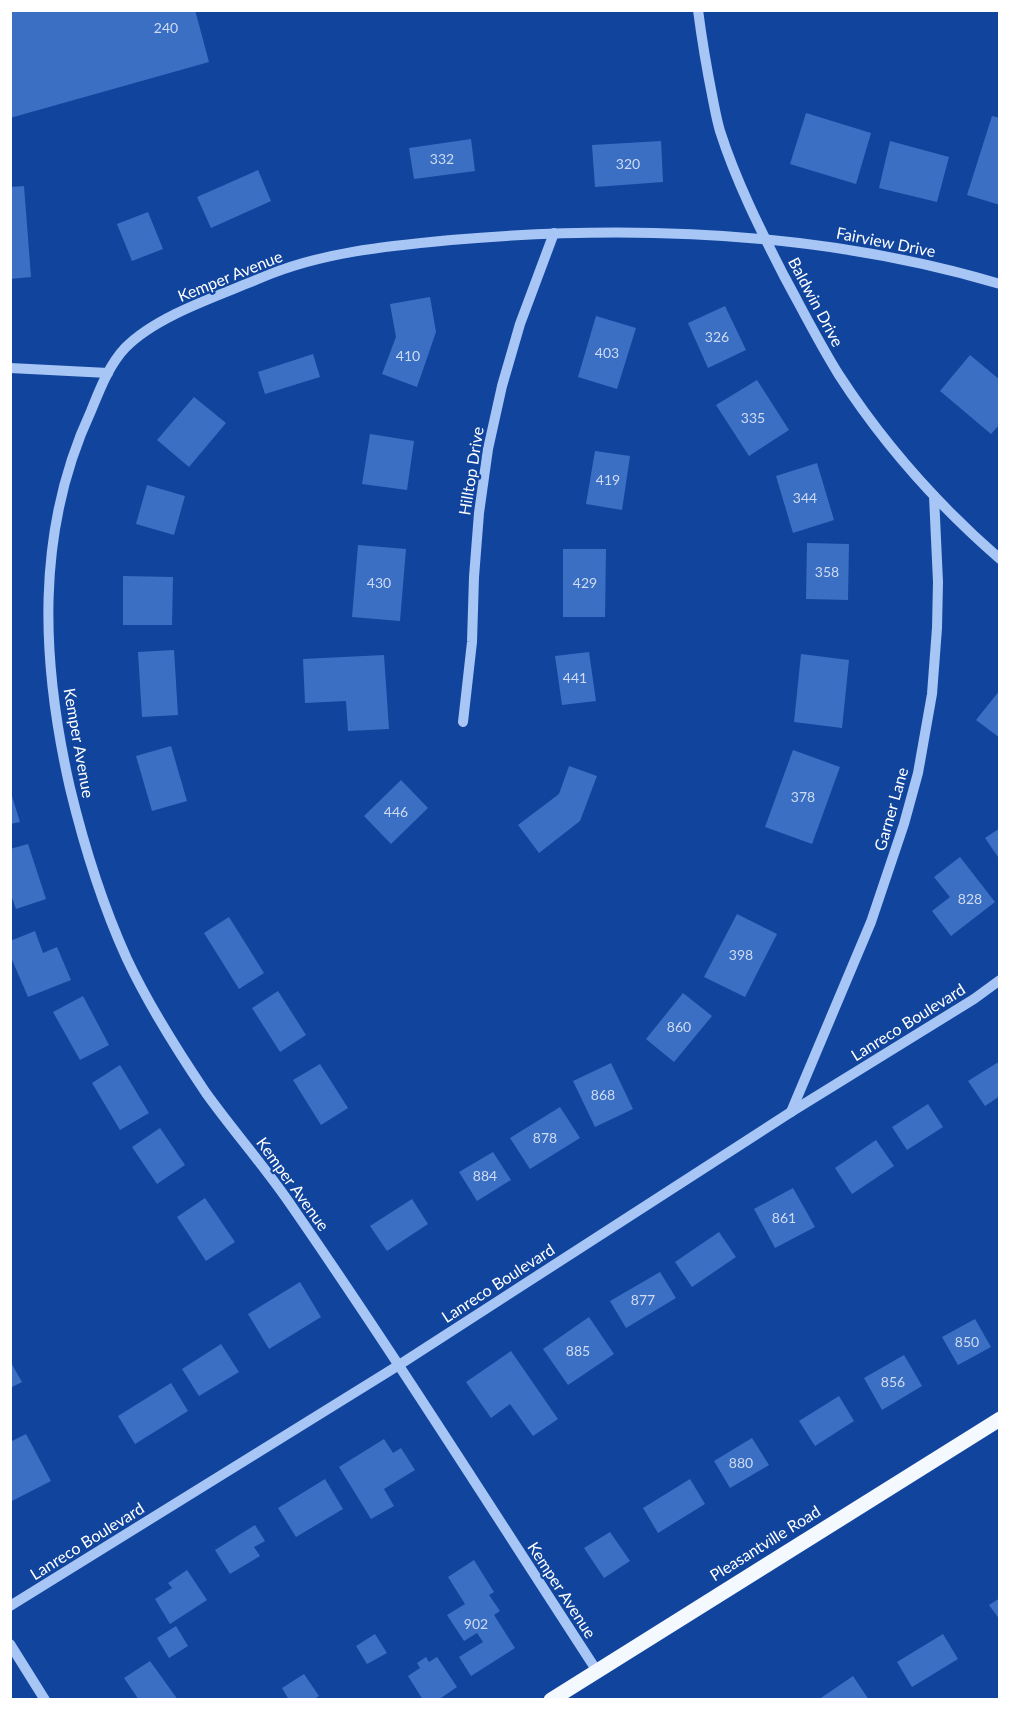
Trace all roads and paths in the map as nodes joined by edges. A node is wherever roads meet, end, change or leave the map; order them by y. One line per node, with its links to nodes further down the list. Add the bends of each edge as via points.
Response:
1 (698, 10): 3 (street, Baldwin Drive, via 719,129)
2 (554, 233): 3 (street, Kemper Avenue); 6 (street, Kemper Avenue, via 411,244 312,260 280,270 169,317 140,334 121,352); 9 (street, Hilltop Drive, via 520,324 488,449 479,513)
3 (765, 238): 4 (street, Fairview Drive, via 899,258); 7 (street, Baldwin Drive, via 839,376)
4 (999, 284)
5 (10, 368): 6 (street)
6 (108, 373): 12 (street, Kemper Avenue, via 65,480 48,586 54,701 80,828 100,893 125,954 172,1041 290,1202)
7 (934, 496): 8 (street, Baldwin Drive); 11 (street, Garner Lane, via 937,628 932,694 918,773 871,922)
8 (999, 559)
9 (464, 722)
10 (999, 980): 11 (street, Lanreco Boulevard)
11 (790, 1112): 12 (street, Lanreco Boulevard)
12 (399, 1365): 14 (street, Lanreco Boulevard); 16 (street, Kemper Avenue)
13 (999, 1419): 16 (main road, Pleasantville Road)
14 (10, 1606)
15 (10, 1644): 17 (street)
16 (597, 1671): 18 (main road, Pleasantville Road)
17 (45, 1700)
18 (551, 1700)

